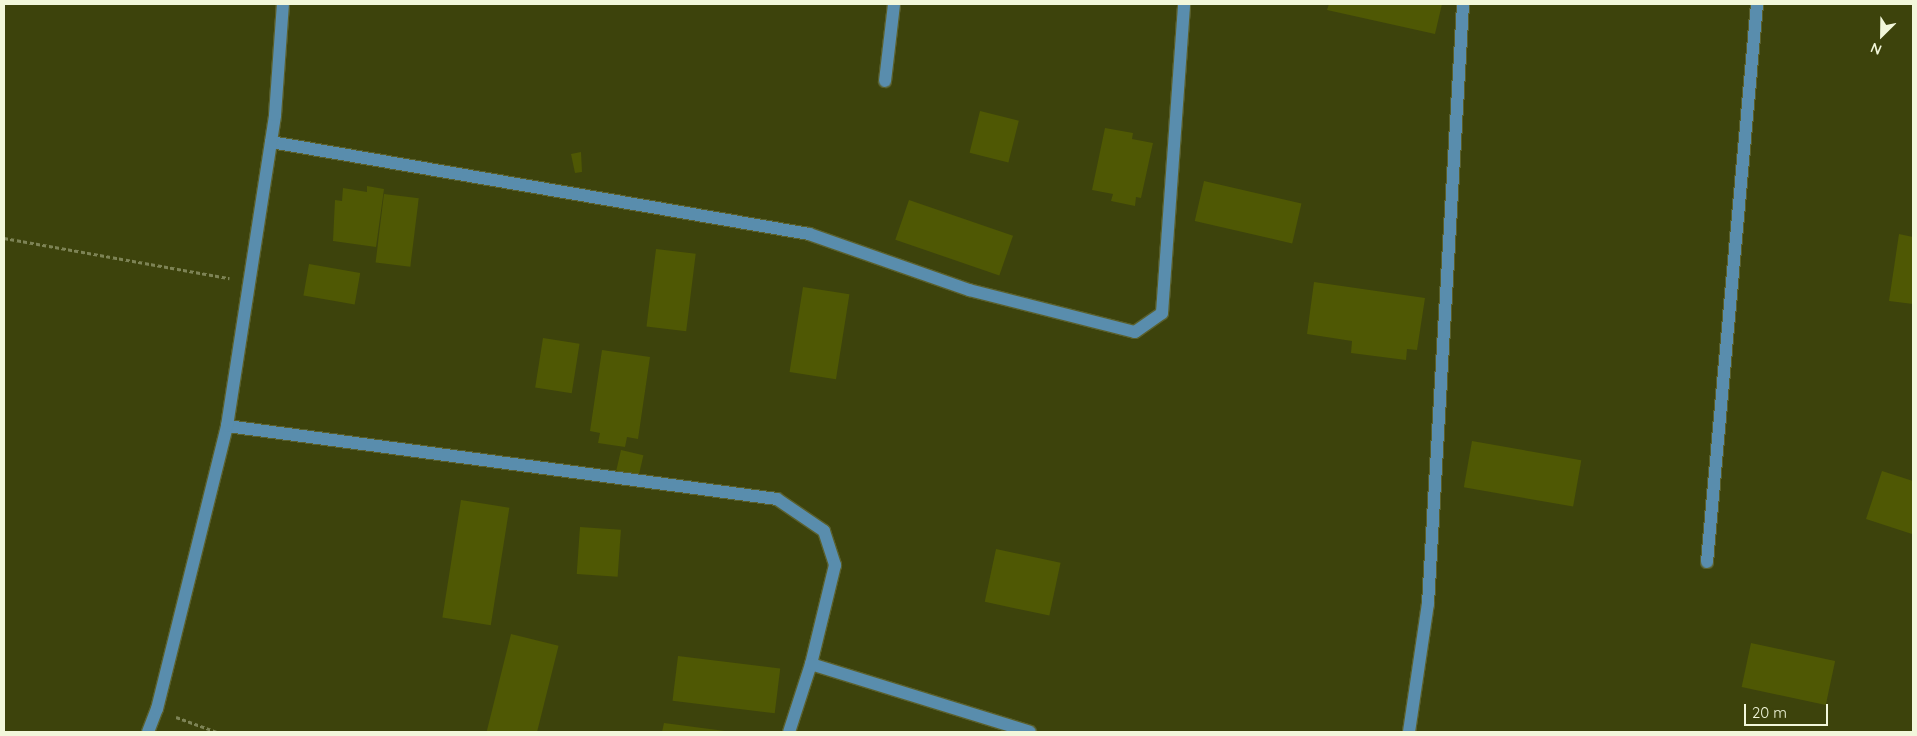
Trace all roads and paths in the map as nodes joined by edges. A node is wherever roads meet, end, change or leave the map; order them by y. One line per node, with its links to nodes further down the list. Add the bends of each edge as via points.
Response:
1 (283, 4): 7 (street)
2 (894, 4): 6 (street)
3 (1184, 4): 7 (street, via 1162,313 1135,332 969,290 809,234)
4 (1463, 4): 18 (street, via 1428,604)
5 (1757, 4): 11 (street)
6 (885, 81)
7 (271, 142): 9 (street)
8 (4, 238): 9 (path)
9 (249, 282): 10 (street)
10 (227, 426): 12 (street, via 777,499 824,531 836,565); 13 (street)
11 (1707, 562)
12 (811, 664): 16 (street); 17 (street)
13 (157, 709): 14 (street); 15 (path)
14 (148, 732)
15 (217, 732)
16 (789, 732)
17 (1030, 732)
18 (1409, 732)

